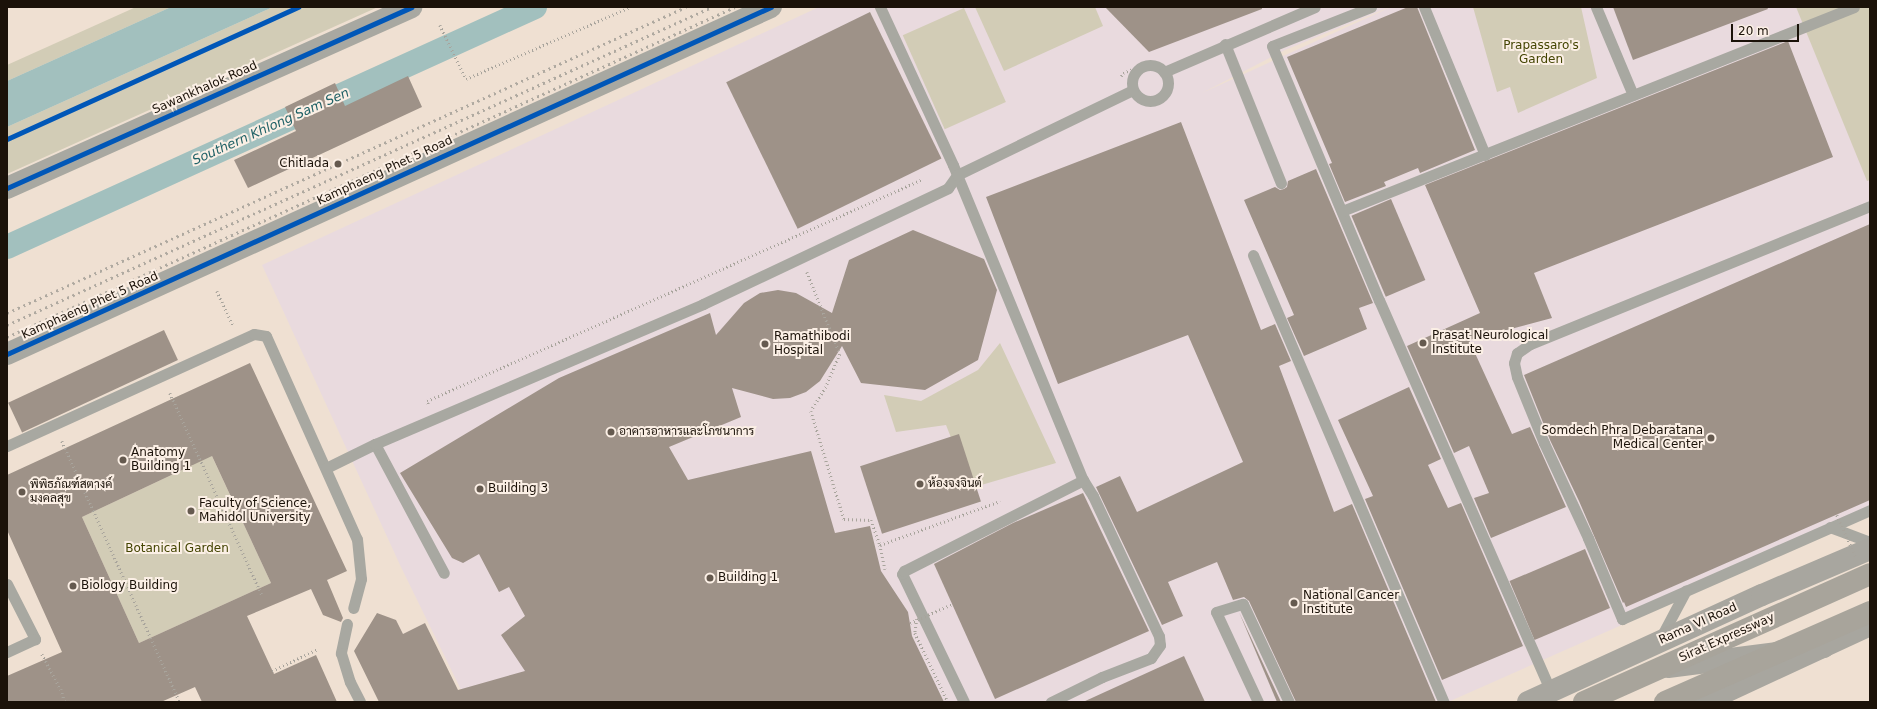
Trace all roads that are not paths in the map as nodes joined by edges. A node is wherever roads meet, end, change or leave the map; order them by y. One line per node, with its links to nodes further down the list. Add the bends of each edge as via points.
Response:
1 (411, 7): 16 (street, Sawankhalok Road)
2 (770, 7): 20 (street, Kamphaeng Phet 5 Road)
3 (880, 7): 14 (lane)
4 (1315, 7): 9 (lane)
5 (1371, 7): 18 (lane, via 1272,46)
6 (1424, 7): 13 (lane)
7 (1596, 7): 12 (lane)
8 (1854, 7): 12 (lane)
9 (1225, 44): 10 (lane); 15 (lane)
10 (1164, 72): 11 (lane, via 1155,65 1143,66 1132,78); 11 (lane, via 1168,83 1160,98 1148,101)
11 (1133, 90): 14 (lane)
12 (1633, 95): 13 (lane)
13 (1485, 154): 18 (lane)
14 (955, 170): 21 (lane, via 948,188 703,304); 24 (lane)
15 (1281, 183)
16 (7, 188)
17 (1870, 206): 31 (lane, via 1530,344 1517,353 1514,363 1517,377 1622,619)
18 (1342, 211): 41 (lane)
19 (1253, 256): 47 (lane)
20 (7, 354)
21 (375, 444): 23 (lane); 29 (lane)
22 (7, 446): 23 (lane, via 254,334 266,336)
23 (326, 468): 33 (lane, via 357,539 361,579)
24 (1083, 480): 43 (lane, via 902,574); 44 (lane, via 1159,636 1160,645 1151,658)
25 (1870, 510): 26 (lane)
26 (1830, 527): 27 (lane); 31 (lane)
27 (1870, 542)
28 (1866, 562): 37 (main road, Rama VI Road, via 1762,595); 49 (highway, Sirat Expressway, bridge)
29 (444, 573)
30 (7, 584): 32 (lane)
31 (1686, 590): 37 (lane)
32 (11, 605): 39 (lane, via 35,639)
33 (353, 608)
34 (1870, 612): 50 (highway, bridge)
35 (347, 624): 42 (lane, via 341,653 350,682)
36 (1870, 625): 38 (main road)
37 (1658, 643): 40 (main road, Rama VI Road)
38 (1824, 647): 40 (main road); 51 (main road)
39 (7, 652)
40 (1583, 678): 41 (main road, Rama VI Road)
41 (1551, 692): 48 (main road, Rama VI Road)
42 (360, 702)
43 (964, 702)
44 (1051, 702)
45 (1258, 702): 46 (lane, via 1216,612 1244,604)
46 (1289, 702)
47 (1444, 702)
48 (1528, 702)
49 (1584, 702)
50 (1665, 702)
51 (1704, 702)

